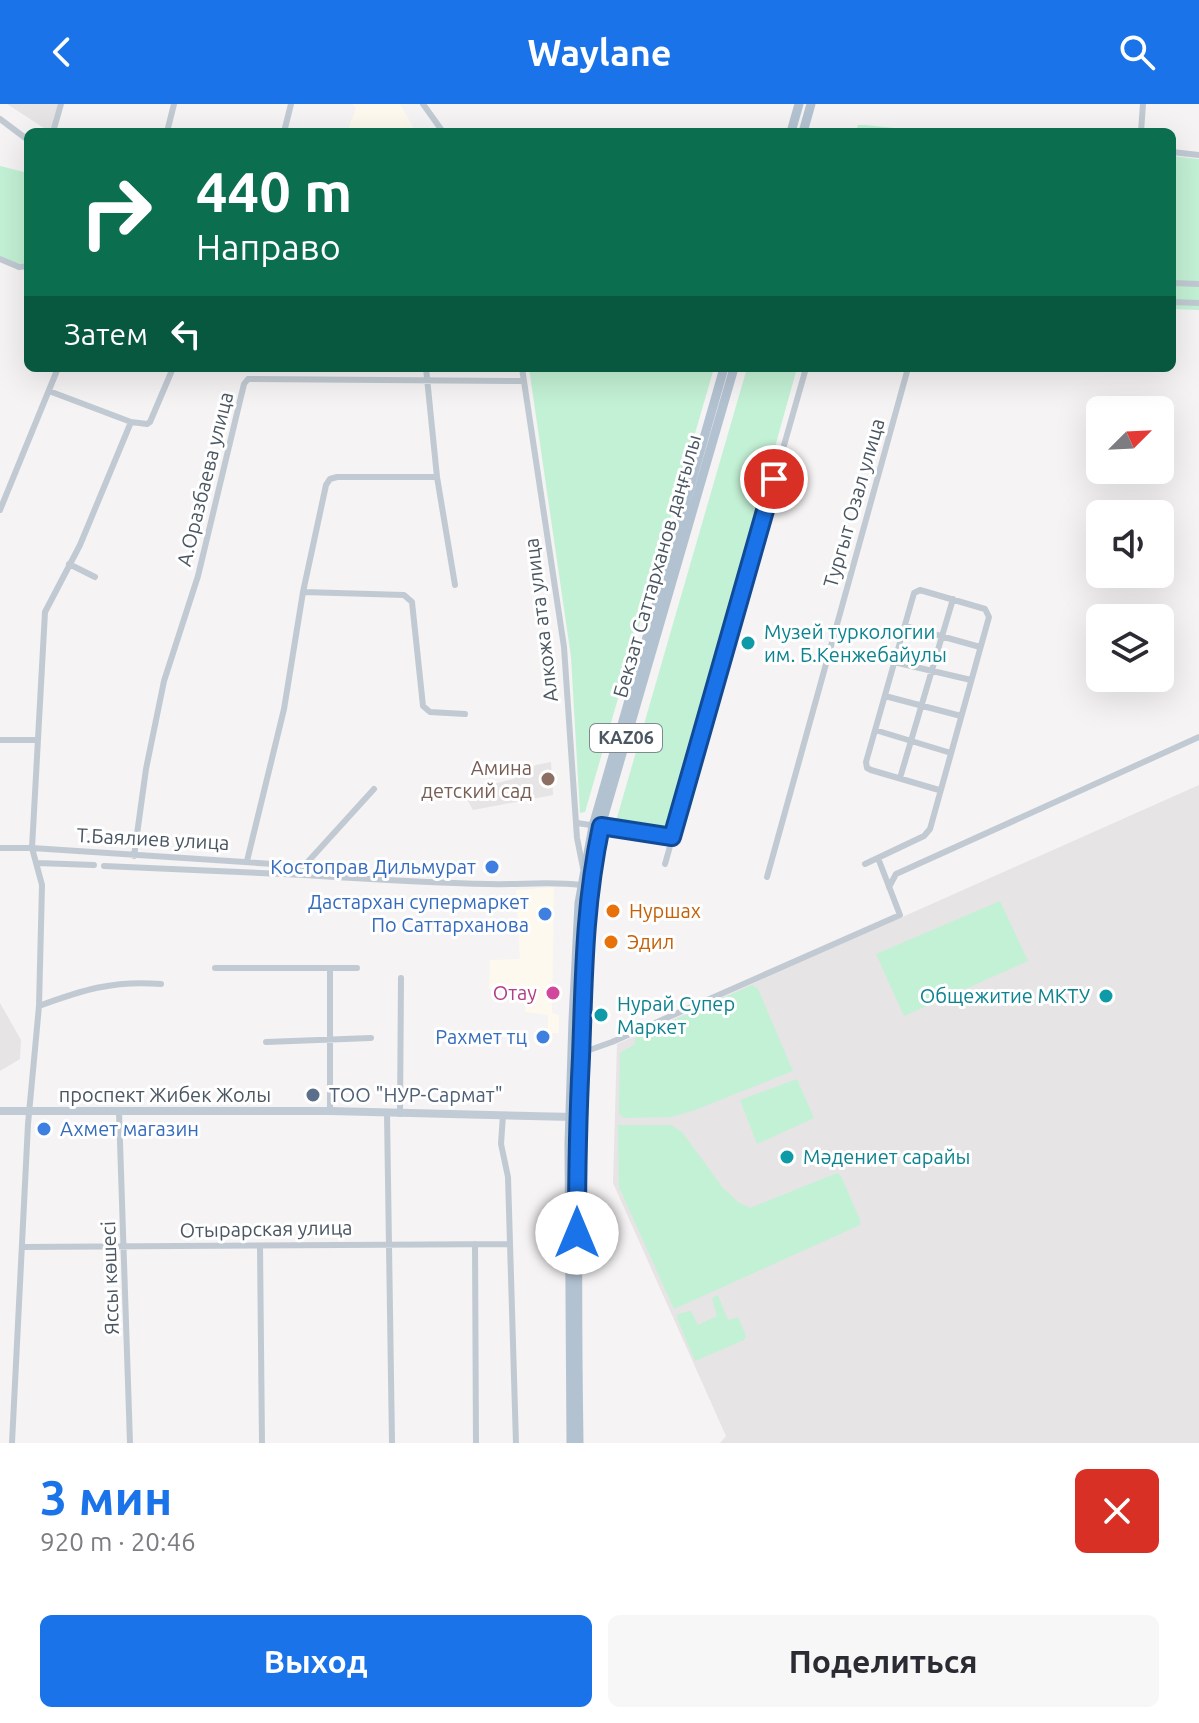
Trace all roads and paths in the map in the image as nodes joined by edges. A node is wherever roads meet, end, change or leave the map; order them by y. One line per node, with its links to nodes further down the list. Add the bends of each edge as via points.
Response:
1 (61, 104): 9 (street)
2 (174, 104): 10 (street)
3 (291, 104): 11 (street)
4 (423, 104): 12 (street)
5 (799, 104): 13 (main road)
6 (811, 104): 14 (main road)
7 (1143, 104): 15 (street)
8 (0, 119): 16 (street)
9 (54, 128)
10 (168, 128)
11 (285, 128)
12 (440, 128)
13 (792, 128)
14 (804, 128)
15 (1141, 128)
16 (24, 137)
17 (1176, 152): 18 (street)
18 (1199, 155)
19 (0, 259): 20 (street)
20 (24, 266)
21 (1176, 283): 22 (street)
22 (1199, 284)
23 (1176, 302): 24 (street)
24 (1199, 303)
25 (56, 372): 35 (street)
26 (171, 372): 36 (street, via 150,422)
27 (427, 372): 33 (street)
28 (523, 372): 34 (street, Алкожа ата улица)
29 (723, 372): 64 (main road, Бекзат Саттарханов даңғылы / KАZ06)
30 (733, 372): 64 (main road, Бекзат Саттарханов даңғылы / KАZ06)
31 (805, 372): 65 (street)
32 (907, 372): 79 (street, Тургыт Озал улица)
33 (428, 381): 34 (street, А.Оразбаева улица); 37 (street); 68 (street, А.Оразбаева улица, via 255,377 244,384 198,576 164,681)
34 (524, 381): 63 (street, Алкожа ата улица, via 564,647)
35 (49, 391): 36 (street); 38 (street)
36 (131, 422): 39 (street)
37 (437, 477): 41 (street); 42 (street, via 330,479)
38 (0, 510)
39 (69, 564): 40 (street); 57 (street, via 45,612)
40 (95, 577)
41 (455, 585)
42 (303, 592): 52 (street, via 409,597 423,706 430,712); 70 (street, via 284,709)
43 (953, 599): 44 (street, via 916,591); 45 (street); 46 (street, via 988,612)
44 (905, 626): 45 (street); 47 (street)
45 (942, 637): 46 (street); 48 (street)
46 (980, 647): 49 (street)
47 (894, 662): 48 (street); 50 (street)
48 (932, 671): 49 (street); 51 (street)
49 (971, 680): 53 (street)
50 (885, 696): 51 (street); 54 (street)
51 (921, 706): 53 (street); 58 (street)
52 (465, 714)
53 (961, 716): 59 (street)
54 (875, 730): 58 (street); 60 (street, via 867,768)
55 (1199, 737): 81 (street, via 896,874)
56 (0, 740): 57 (street)
57 (36, 740): 67 (street)
58 (911, 741): 59 (street); 60 (street)
59 (951, 753): 62 (street)
60 (900, 778): 62 (street)
61 (374, 789): 76 (street)
62 (939, 790): 69 (street, via 928,833)
63 (577, 823): 64 (street); 77 (street, Алкожа ата улица)
64 (597, 826): 65 (street); 77 (main road, Бекзат Саттарханов даңғылы / KАZ06); 91 (main road, Бекзат Саттарханов даңғылы / KАZ06, via 583,945)
65 (672, 837): 72 (street)
66 (0, 848): 67 (street, Т.Баялиев улица)
67 (32, 848): 68 (street, Т.Баялиев улица); 71 (street)
68 (134, 856): 70 (street, Т.Баялиев улица)
69 (878, 858): 73 (street); 81 (street)
70 (247, 861): 76 (street, Т.Баялиев улица)
71 (37, 863): 74 (street, Т.Баялиев улица); 87 (street, via 42,885)
72 (665, 864)
73 (865, 864)
74 (94, 865)
75 (104, 866): 78 (street, Т.Баялиев улица)
76 (304, 866): 78 (street)
77 (583, 869): 80 (main road, Бекзат Саттарханов даңғылы / KАZ06)
78 (305, 875): 80 (street, Т.Баялиев улица)
79 (767, 877)
80 (581, 885): 99 (main road, Бекзат Саттарханов даңғылы / KАZ06, via 575,944)
81 (889, 887): 91 (street, via 900,915)
82 (215, 968): 83 (street)
83 (330, 968): 84 (street); 89 (street)
84 (357, 968)
85 (401, 978): 97 (street)
86 (161, 984): 87 (street, via 108,984)
87 (39, 1006): 93 (street)
88 (371, 1038): 89 (street)
89 (330, 1040): 90 (street); 94 (street)
90 (266, 1042)
91 (581, 1053): 99 (main road, Бекзат Саттарханов даңғылы / KАZ06)
92 (0, 1111): 93 (main road, проспект Жибек Жолы)
93 (31, 1111): 95 (main road, проспект Жибек Жолы); 104 (street)
94 (330, 1111): 95 (main road, проспект Жибек Жолы); 96 (main road, проспект Жибек Жолы)
95 (119, 1112): 103 (street, Яссы көшесі)
96 (387, 1114): 97 (main road, проспект Жибек Жолы); 100 (street)
97 (400, 1114): 98 (main road, проспект Жибек Жолы)
98 (503, 1115): 99 (main road, проспект Жибек Жолы); 102 (street)
99 (574, 1117): 112 (main road, Бекзат Саттарханов даңғылы / KАZ06); 113 (main road, Бекзат Саттарханов даңғылы / KАZ06)
100 (391, 1244): 101 (street, Отырарская улица); 105 (street, Отырарская улица); 109 (street)
101 (475, 1244): 102 (street, Отырарская улица); 110 (street)
102 (510, 1244): 111 (street)
103 (125, 1246): 104 (street, Отырарская улица); 105 (street, Отырарская улица); 107 (street, Яссы көшесі)
104 (23, 1247): 106 (street)
105 (260, 1247): 108 (street)
106 (12, 1443)
107 (130, 1443)
108 (262, 1443)
109 (392, 1443)
110 (476, 1443)
111 (516, 1443)
112 (571, 1443)
113 (579, 1443)

